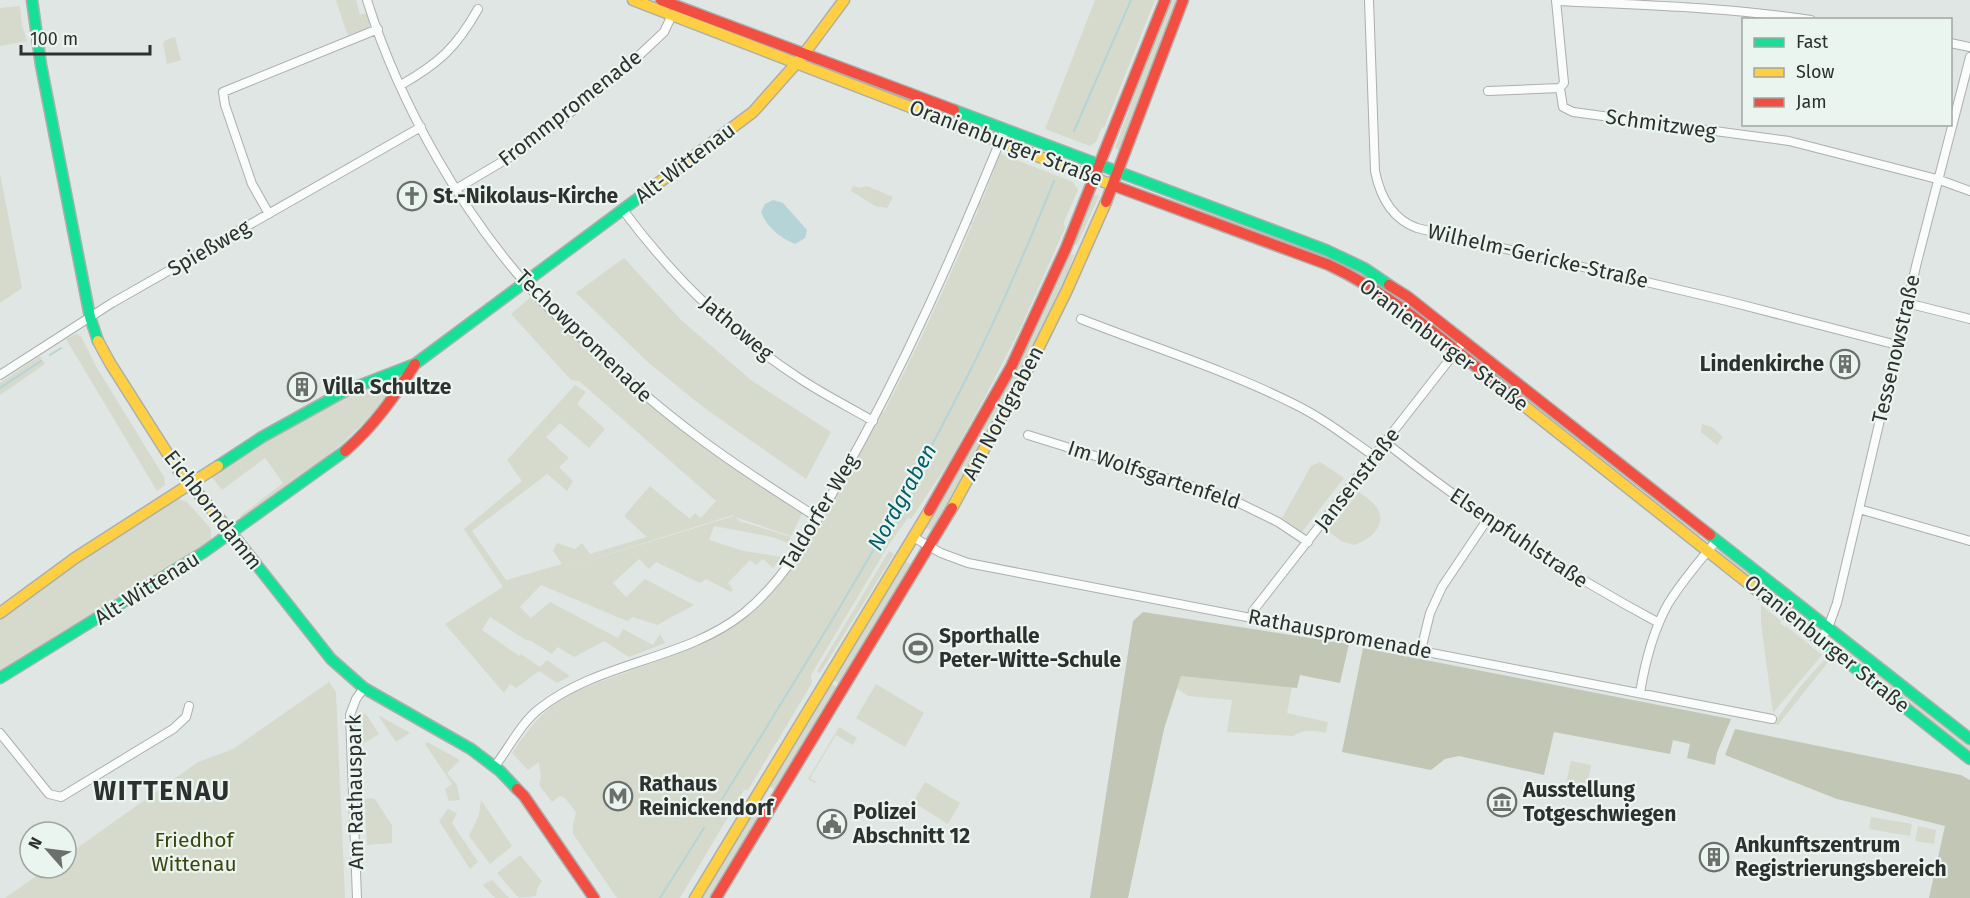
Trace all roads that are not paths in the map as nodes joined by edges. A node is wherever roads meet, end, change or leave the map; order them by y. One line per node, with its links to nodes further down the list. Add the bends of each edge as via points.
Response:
1 (32, 0): 39 (main road, Eichborndamm)
2 (367, 0): 13 (street, Techowpromenade)
3 (633, 0): 11 (main road, Oranienburger Straße)
4 (661, 0): 14 (main road, Oranienburger Straße)
5 (844, 0): 17 (main road, Alt-Wittenau)
6 (1165, 0): 28 (main road, Am Nordgraben)
7 (1183, 0): 29 (main road, Am Nordgraben)
8 (1369, 0): 43 (street, Wilhelm-Gericke-Straße, via 1375,171 1387,204 1403,222)
9 (1556, 0): 12 (street); 21 (street, via 1564,83)
10 (478, 9): 20 (street, via 463,35 432,67)
11 (672, 15): 14 (main road, Oranienburger Straße); 33 (street, Frommpromenade, via 664,32 550,129)
12 (1787, 18)
13 (378, 29): 20 (street, Techowpromenade); 36 (street, via 223,92 252,184)
14 (728, 30): 17 (main road, Oranienburger Straße); 19 (main road, Oranienburger Straße)
15 (1952, 43): 16 (street)
16 (1970, 47)
17 (805, 53): 19 (main road, Alt-Wittenau); 26 (main road, Oranienburger Straße)
18 (1970, 57): 23 (street, Tessenowstraße)
19 (797, 64): 27 (main road, Oranienburger Straße); 35 (main road, Alt-Wittenau, via 753,112)
20 (401, 85): 24 (street, Techowpromenade)
21 (1560, 88): 22 (street); 31 (street, Schmitzweg, via 1563,107 1573,112 1789,141)
22 (1488, 91)
23 (1952, 124)
24 (421, 126): 33 (street, Techowpromenade); 36 (street, Spießweg)
25 (1951, 126): 31 (street, Tessenowstraße)
26 (1005, 129): 27 (street, Taldorfer Weg); 28 (main road, Oranienburger Straße)
27 (1000, 141): 30 (main road, Oranienburger Straße); 47 (street, Taldorfer Weg, via 936,292)
28 (1100, 165): 29 (main road, Oranienburger Straße); 30 (main road, Am Nordgraben)
29 (1118, 172): 32 (main road, Am Nordgraben); 42 (main road, Oranienburger Straße, via 1347,259 1395,287)
30 (1095, 177): 32 (main road, Oranienburger Straße); 56 (main road, Am Nordgraben, via 1011,367)
31 (1937, 179): 34 (street, Schmitzweg); 38 (street, Tessenowstraße)
32 (1113, 184): 44 (main road, Oranienburger Straße, via 1359,279); 60 (main road, Am Nordgraben, via 1030,365)
33 (456, 189): 37 (street, Techowpromenade, via 488,237)
34 (1970, 191)
35 (623, 210): 37 (main road, Alt-Wittenau); 47 (street, Jathoweg, via 688,288 730,325 801,379)
36 (269, 214): 39 (street, Spießweg)
37 (526, 283): 45 (main road, Alt-Wittenau); 53 (street, Techowpromenade, via 654,403 744,470)
38 (1907, 303): 40 (street); 43 (street, Tessenowstraße)
39 (90, 317): 46 (street, Spießweg); 51 (main road, Eichborndamm, via 110,363)
40 (1970, 319)
41 (1081, 320): 50 (street, via 1295,404)
42 (1464, 341): 44 (street, Jansenstraße); 57 (main road, Oranienburger Straße)
43 (1897, 345): 52 (street, Tessenowstraße)
44 (1456, 352): 49 (street, Jansenstraße); 61 (main road, Oranienburger Straße)
45 (415, 364): 51 (main road, Alt-Wittenau, via 328,399); 55 (main road, Alt-Wittenau, via 397,394 360,437)
46 (0, 375)
47 (873, 421): 53 (street, Taldorfer Weg)
48 (1028, 435): 59 (street, Im Wolfsgartenfeld, via 1227,497)
49 (1385, 442): 50 (street, Jansenstraße); 54 (street, Elsenpfuhlstraße)
50 (1374, 456): 59 (street, Jansenstraße)
51 (189, 484): 55 (main road, Eichborndamm); 62 (main road, Alt-Wittenau, via 75,558)
52 (1859, 509): 58 (street); 65 (street, Tessenowstraße)
53 (818, 518): 76 (street, Taldorfer Weg, via 790,564 742,614 689,643 566,692 536,712)
54 (1487, 520): 64 (street, Elsenpfuhlstraße, via 1587,585); 67 (street, via 1442,586)
55 (231, 534): 68 (main road, Alt-Wittenau); 69 (main road, Eichborndamm, via 330,659)
56 (913, 537): 60 (street, Rathauspromenade); 77 (main road, Am Nordgraben)
57 (1717, 540): 61 (street); 65 (main road, Oranienburger Straße)
58 (1970, 541)
59 (1308, 542): 63 (street, Jansenstraße)
60 (928, 546): 63 (street, Rathauspromenade, via 968,563); 78 (main road, Am Nordgraben)
61 (1708, 550): 64 (street, via 1680,586); 66 (main road, Oranienburger Straße)
62 (0, 613)
63 (1252, 617): 67 (street, Rathauspromenade)
64 (1659, 623): 70 (street)
65 (1828, 628): 66 (street, Tessenowstraße); 74 (main road, Oranienburger Straße)
66 (1820, 640): 75 (main road, Oranienburger Straße)
67 (1421, 650): 70 (street, Rathauspromenade)
68 (0, 678)
69 (364, 688): 76 (main road, Eichborndamm); 79 (street, Am Rathauspark, via 350,715)
70 (1640, 693): 72 (street, Rathauspromenade)
71 (189, 706): 73 (street, via 186,717 173,729 61,797 48,794)
72 (1772, 718)
73 (0, 733)
74 (1970, 740)
75 (1970, 759)
76 (495, 766): 80 (main road, Eichborndamm, via 524,796)
77 (759, 791): 78 (main road); 81 (main road, Am Nordgraben)
78 (775, 801): 82 (main road, Am Nordgraben)
79 (357, 898)
80 (594, 898)
81 (695, 898)
82 (716, 898)

